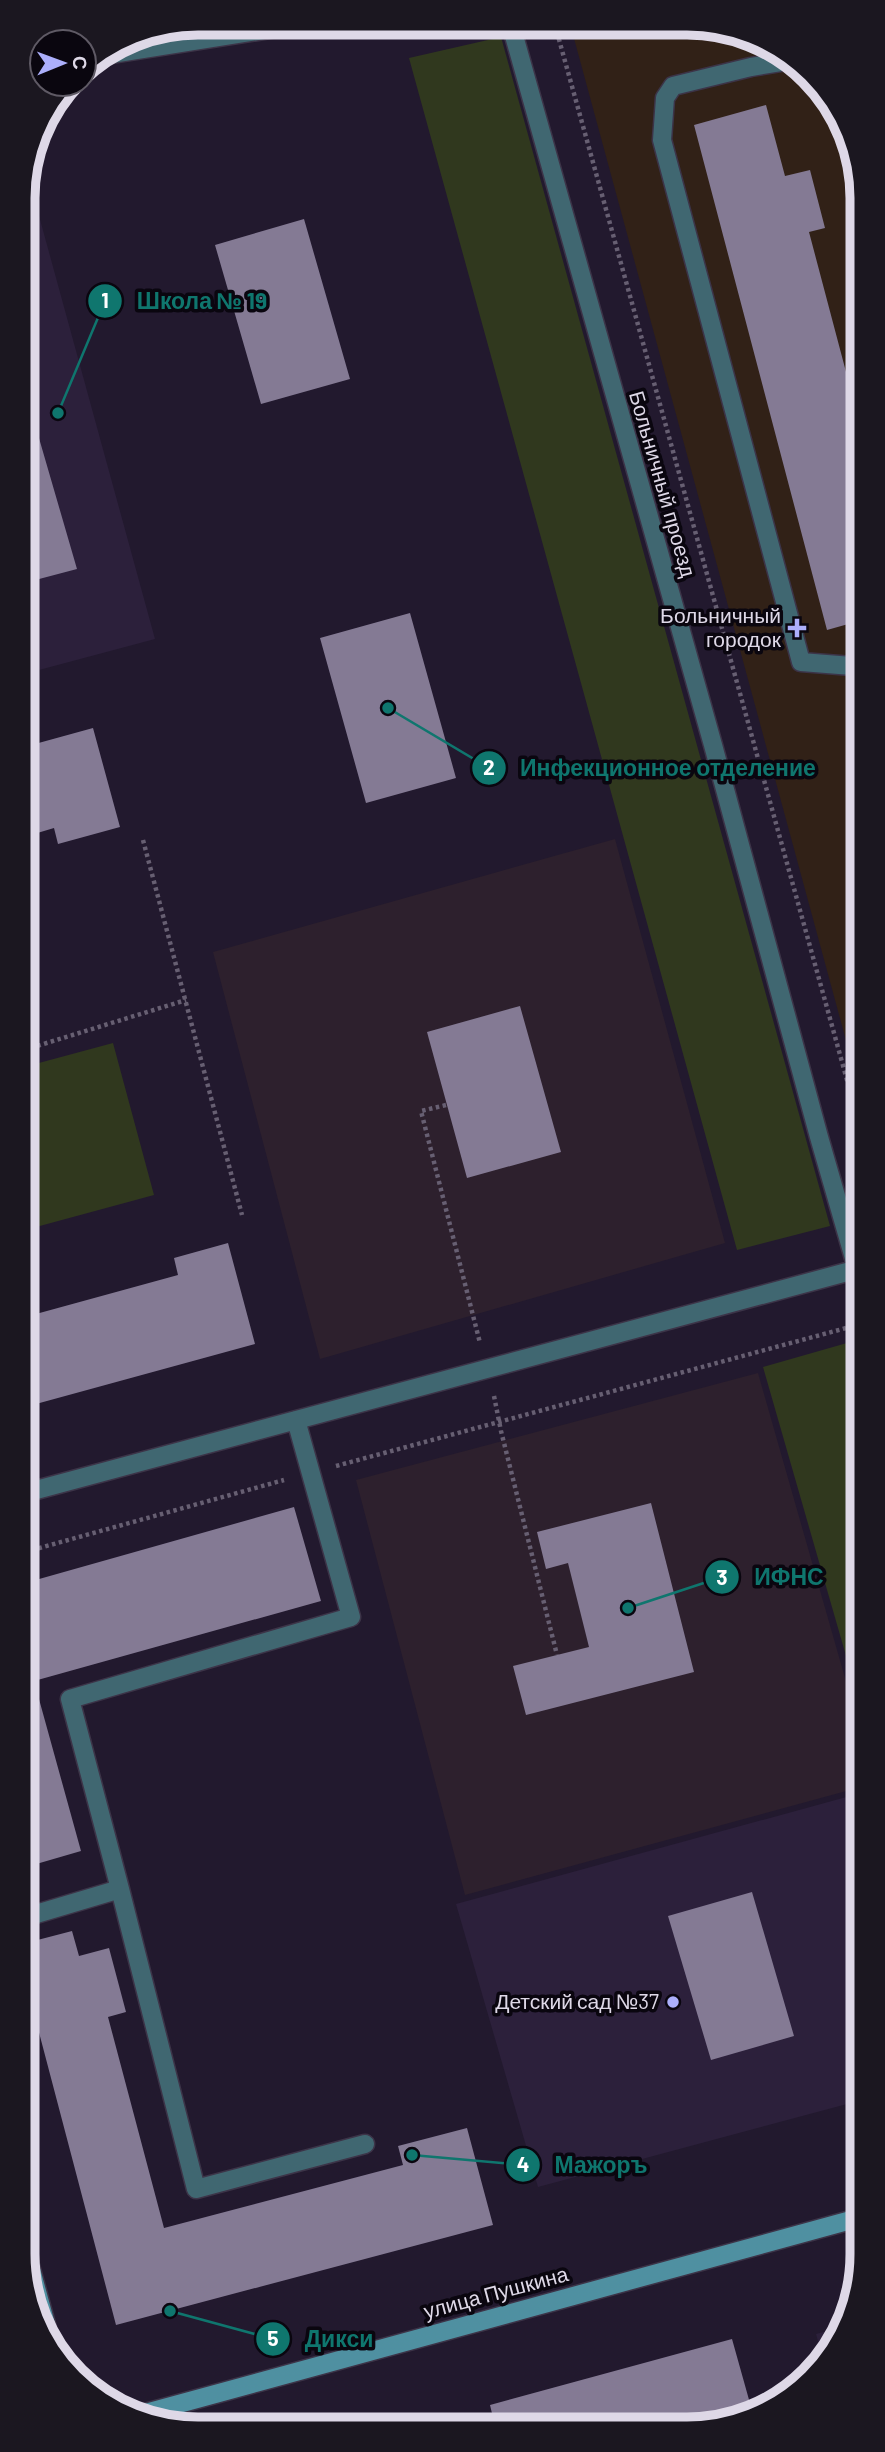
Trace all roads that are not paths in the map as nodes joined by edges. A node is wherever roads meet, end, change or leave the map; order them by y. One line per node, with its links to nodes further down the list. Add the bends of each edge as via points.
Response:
1 (232, 35): 3 (street)
2 (514, 35): 6 (street, Больничный проезд)
3 (127, 52)
4 (778, 62): 5 (street, via 673,86 665,98 662,140 801,662)
5 (850, 666)
6 (850, 1243)
7 (850, 1276): 8 (street)
8 (296, 1420): 9 (street); 10 (street, via 351,1617 71,1699)
9 (35, 1490)
10 (120, 1889): 11 (street); 12 (street, via 196,2189)
11 (35, 1914)
12 (365, 2144)
13 (850, 2220): 14 (main road, улица Пушкина)
14 (155, 2411)

